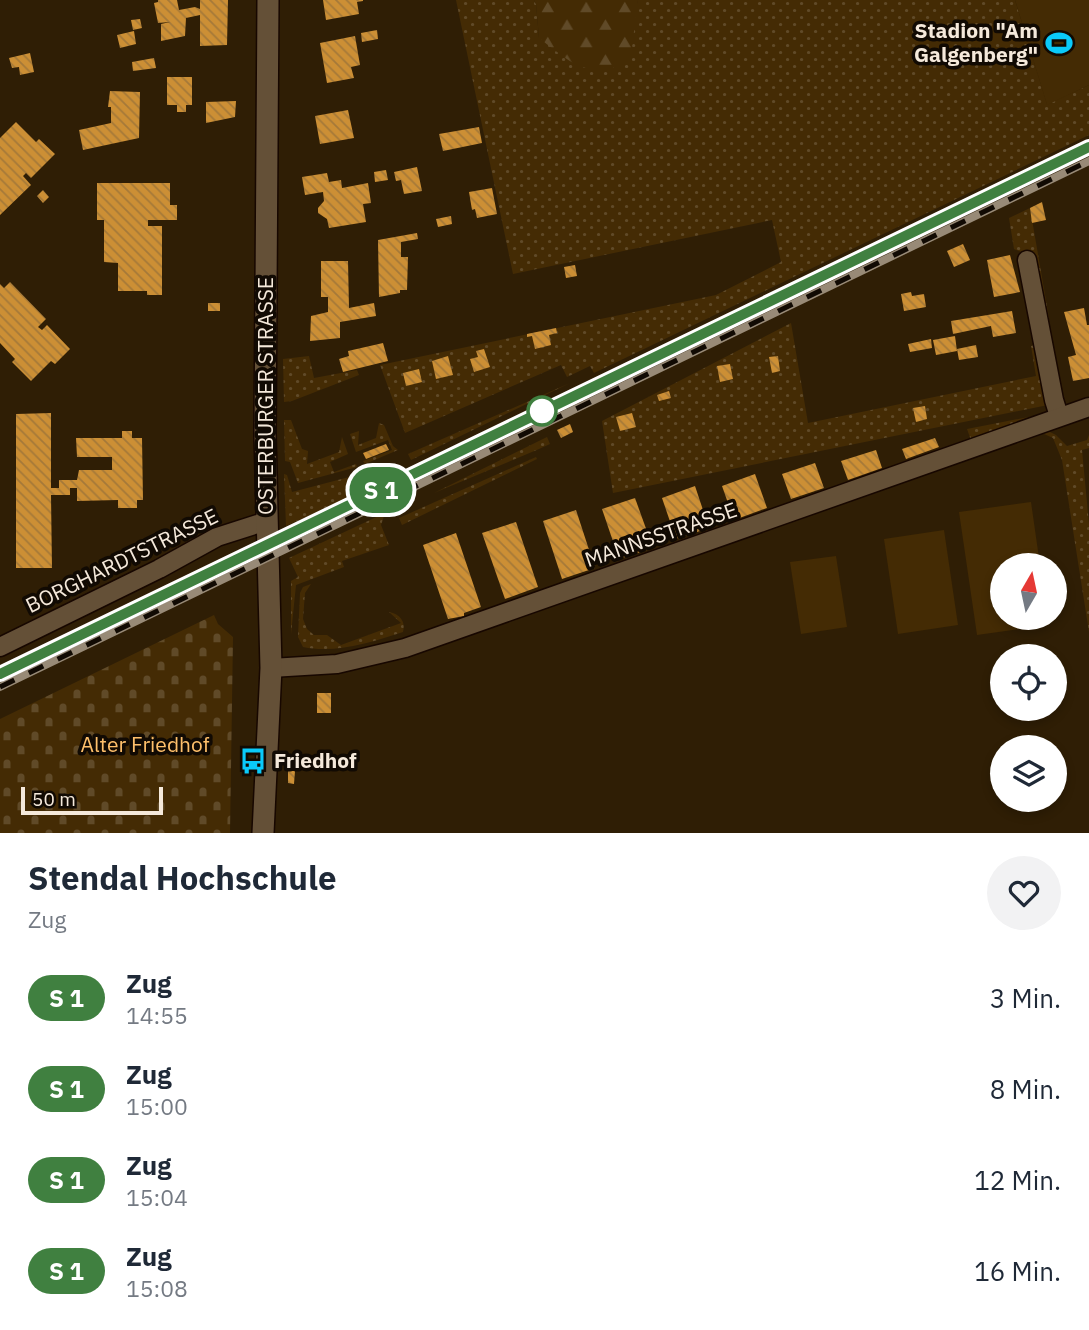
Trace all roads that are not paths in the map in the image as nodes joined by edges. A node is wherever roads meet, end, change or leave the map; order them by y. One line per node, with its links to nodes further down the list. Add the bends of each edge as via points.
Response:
1 (268, 0): 5 (street, OSTERBURGER STRASSE)
2 (1027, 260): 4 (street)
3 (1089, 407): 4 (street, MANNSSTRASSE)
4 (1059, 416): 7 (street, MANNSSTRASSE, via 405,648 337,664)
5 (267, 521): 6 (street, BORGHARDTSTRASSE, via 217,537); 7 (street, OSTERBURGER STRASSE)
6 (0, 647)
7 (271, 668): 8 (street, OSTERBURGER STRASSE)
8 (263, 833)

